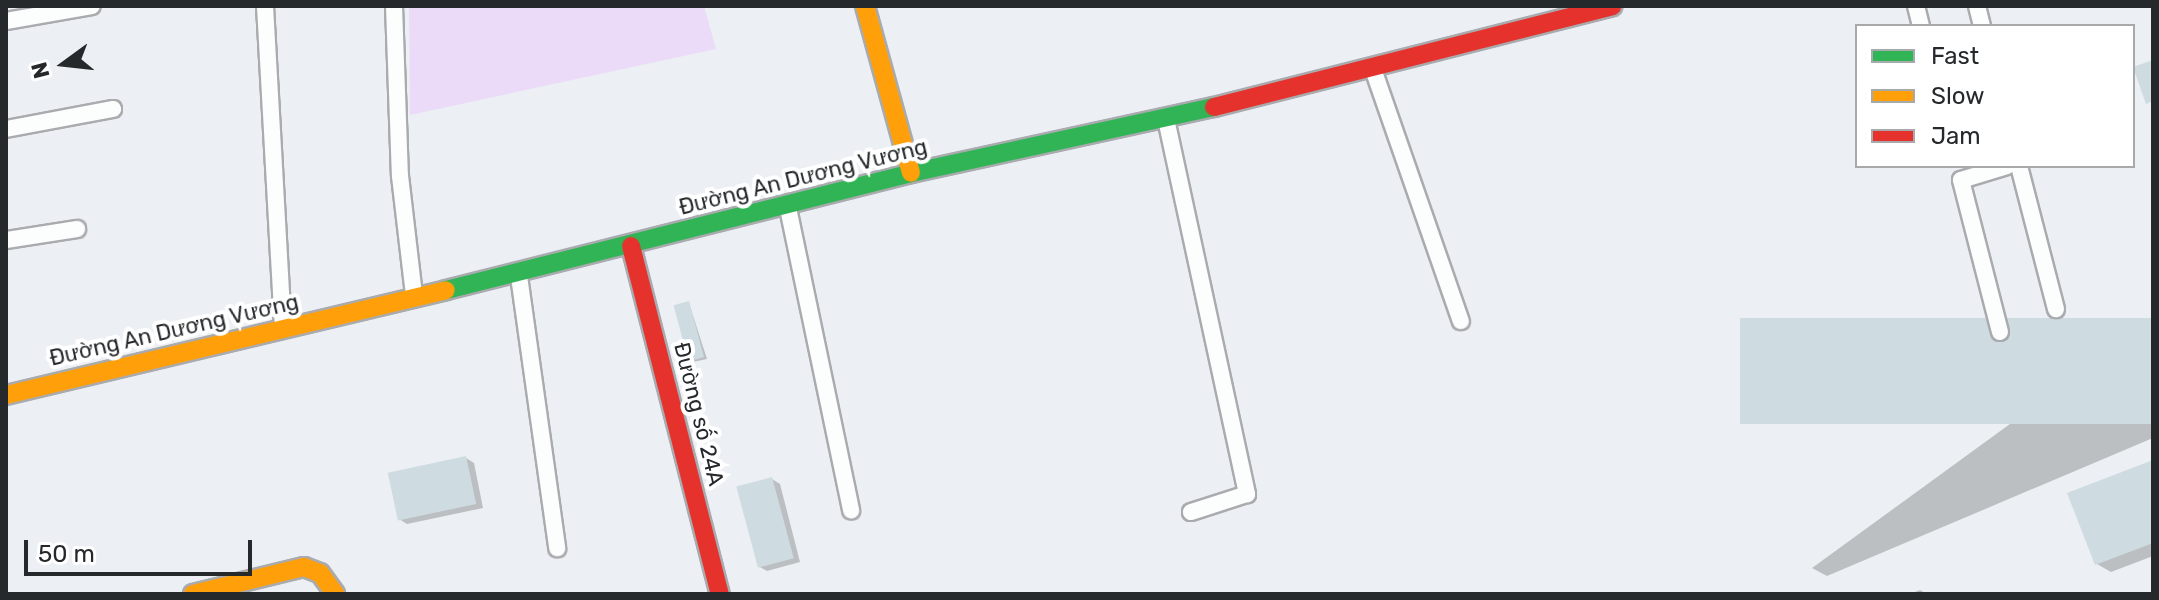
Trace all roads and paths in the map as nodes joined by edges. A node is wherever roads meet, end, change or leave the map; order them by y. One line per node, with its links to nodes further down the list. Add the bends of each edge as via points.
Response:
1 (92, 6): 6 (lane)
2 (265, 6): 23 (lane)
3 (394, 6): 20 (lane, via 400,176)
4 (865, 6): 13 (main road)
5 (1612, 6): 7 (main road, Đường An Dương Vương)
6 (6, 21)
7 (1373, 67): 9 (main road, Đường An Dương Vương); 22 (lane)
8 (113, 109): 10 (lane)
9 (1166, 119): 13 (main road, Đường An Dương Vương); 27 (lane, via 1247,494)
10 (6, 129)
11 (1993, 168): 14 (lane)
12 (2020, 168): 21 (lane)
13 (911, 173): 15 (main road, Đường An Dương Vương)
14 (1959, 173): 24 (lane)
15 (788, 208): 18 (main road, Đường An Dương Vương); 26 (lane)
16 (77, 229): 17 (lane)
17 (6, 240)
18 (631, 246): 19 (main road, Đường An Dương Vương); 31 (main road, Đường số 24A)
19 (518, 274): 20 (main road, Đường An Dương Vương); 28 (lane)
20 (414, 296): 23 (main road, Đường An Dương Vương)
21 (2056, 309)
22 (1461, 321)
23 (283, 329): 25 (main road, Đường An Dương Vương)
24 (2000, 332)
25 (6, 395)
26 (851, 510)
27 (1191, 512)
28 (557, 548)
29 (193, 594): 30 (main road, via 304,567 320,573)
30 (335, 594)
31 (720, 594)

